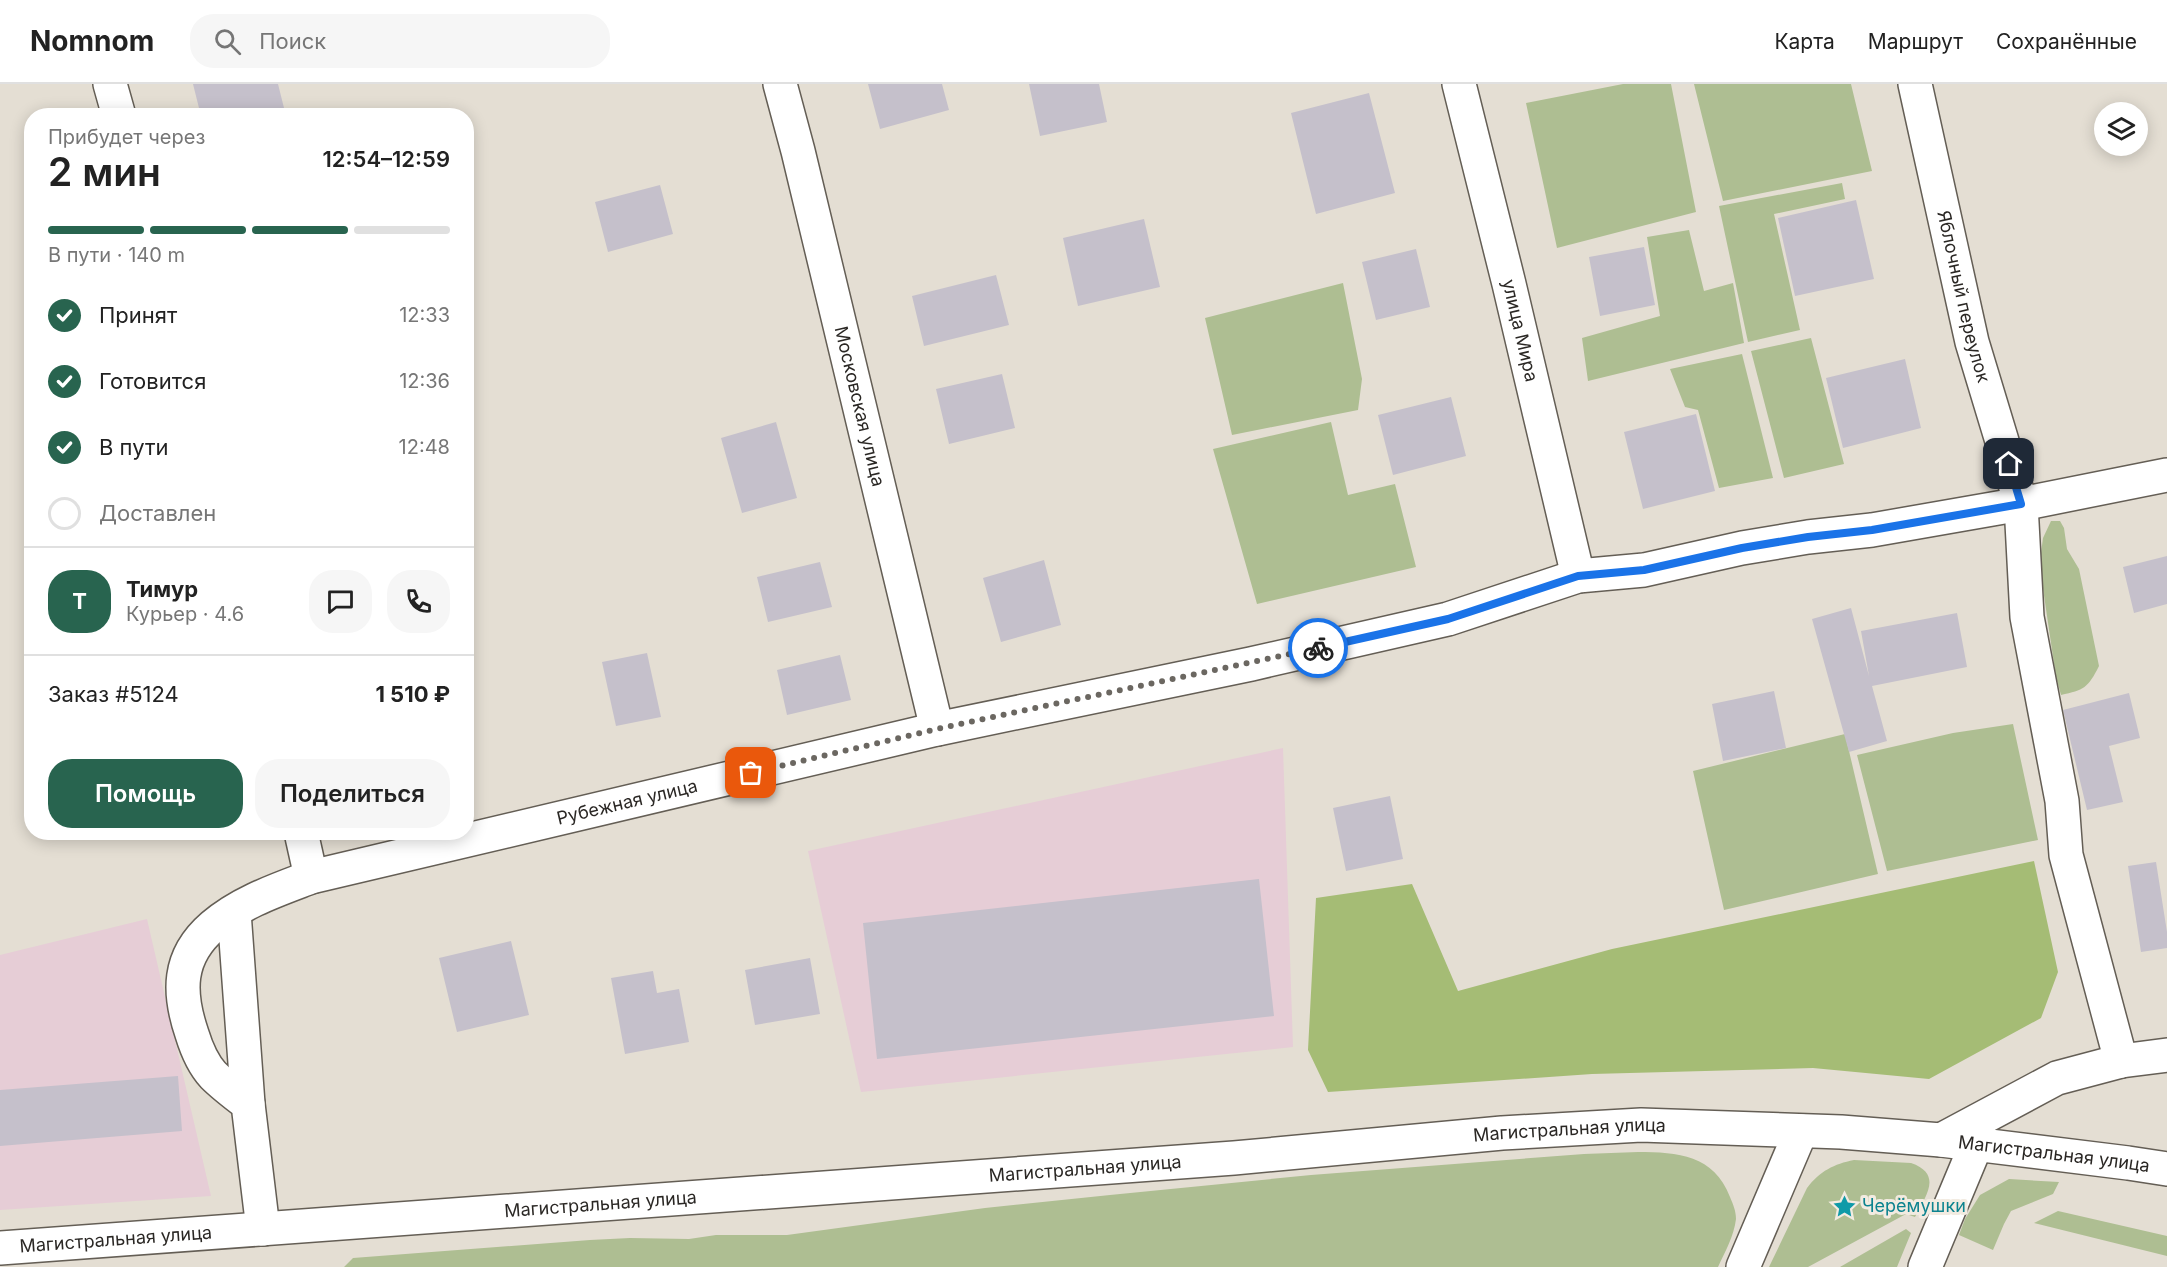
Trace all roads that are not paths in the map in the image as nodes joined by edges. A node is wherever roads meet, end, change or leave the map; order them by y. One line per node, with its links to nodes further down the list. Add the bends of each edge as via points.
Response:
1 (110, 84): 5 (street)
2 (780, 84): 9 (street, Московская улица)
3 (1459, 84): 8 (street, улица Мира)
4 (1915, 84): 7 (street, Яблочный переулок, via 1972,342)
5 (117, 108)
6 (2167, 475): 7 (street, Рубежная улица)
7 (2021, 504): 8 (street, Рубежная улица, via 1742,548 1644,570); 16 (street, Яблочный переулок, via 2027,617 2062,801 2066,855)
8 (1578, 576): 9 (street, Рубежная улица, via 1448,619)
9 (937, 729): 10 (street, Рубежная улица)
10 (474, 838)
11 (303, 840): 13 (street)
12 (468, 840): 13 (street, Рубежная улица)
13 (311, 877): 14 (street, Рубежная улица)
14 (234, 912): 17 (street); 17 (street, Рубежная улица, via 213,926 197,944 185,965 183,1000 196,1047 212,1074)
15 (2167, 1055): 16 (street)
16 (2121, 1062): 19 (street, via 2057,1078)
17 (248, 1104): 22 (street)
18 (1801, 1131): 19 (street, Магистральная улица); 22 (street, Магистральная улица, via 1641,1125 1514,1132 1234,1158); 24 (street)
19 (1941, 1140): 20 (street, Магистральная улица)
20 (1977, 1145): 21 (street, Магистральная улица); 25 (street)
21 (2167, 1169)
22 (264, 1229): 23 (street, Магистральная улица)
23 (0, 1248)
24 (1743, 1267)
25 (1924, 1267)

